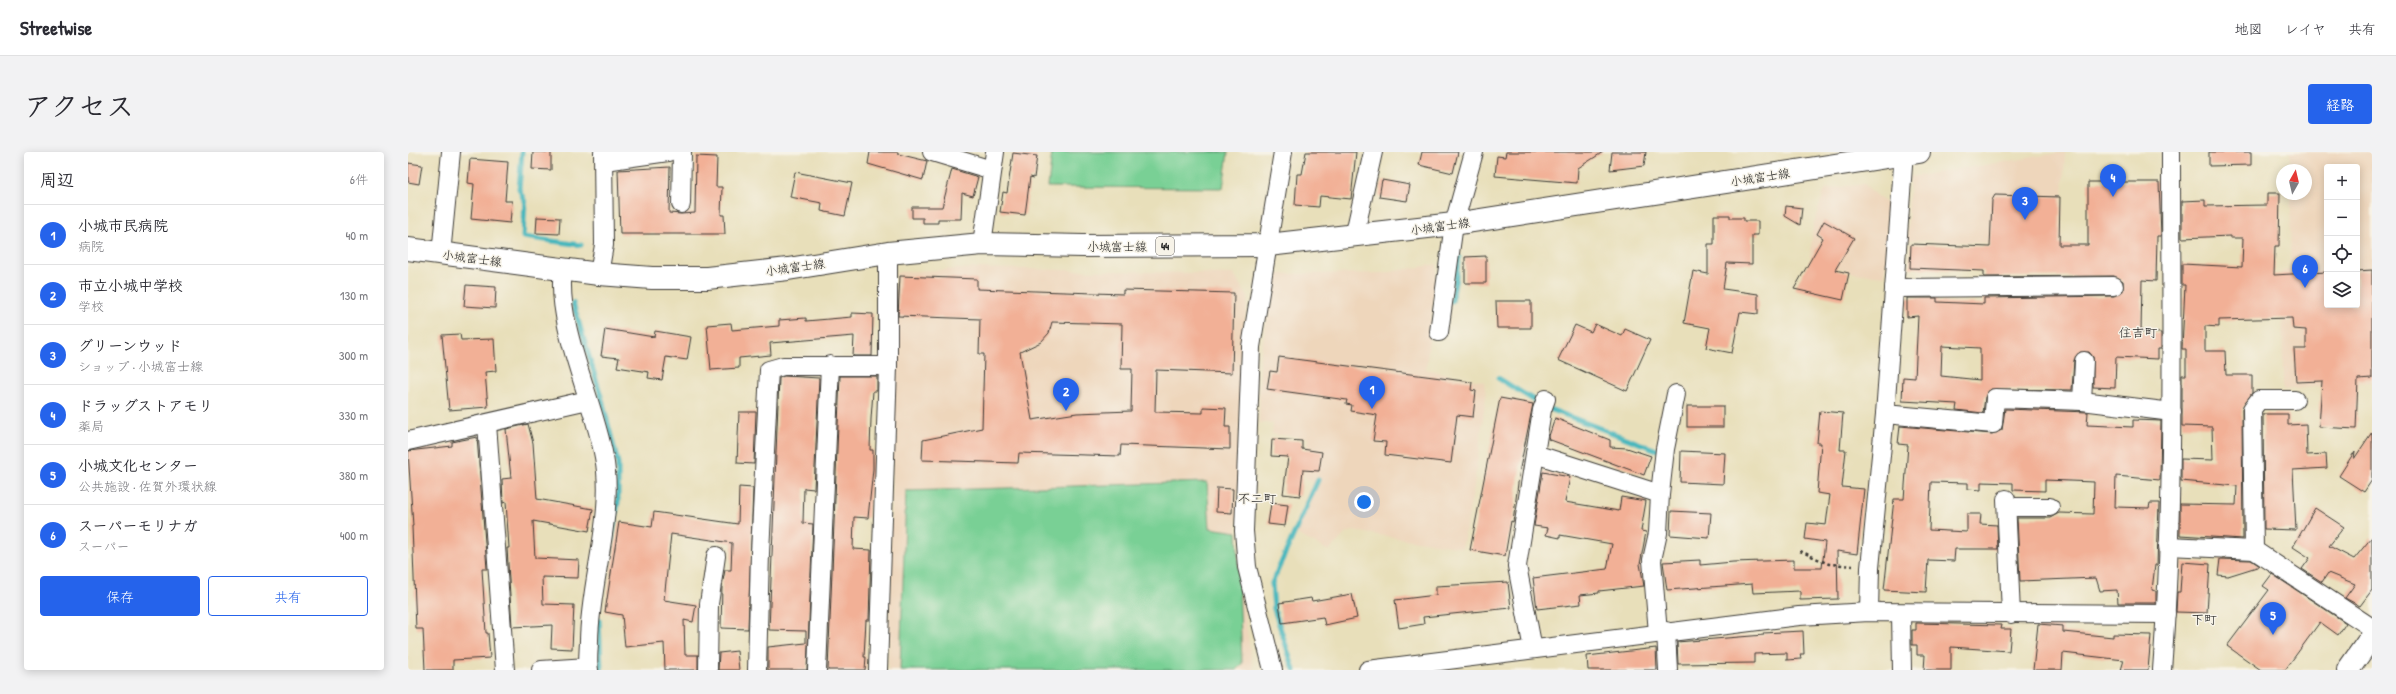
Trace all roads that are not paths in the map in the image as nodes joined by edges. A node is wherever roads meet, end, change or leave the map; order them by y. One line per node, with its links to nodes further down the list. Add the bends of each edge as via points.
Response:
1 (452, 152): 20 (street)
2 (668, 152): 11 (street)
3 (682, 152): 13 (street)
4 (932, 152): 12 (street)
5 (995, 152): 12 (street)
6 (1284, 152): 17 (street)
7 (1373, 152): 15 (street)
8 (1474, 152): 14 (street)
9 (2171, 152): 34 (street)
10 (1909, 153): 14 (main road, 小城富士線 / 44); 24 (street)
11 (604, 157): 22 (street, via 604,245)
12 (992, 170): 16 (street)
13 (681, 204)
14 (1454, 224): 15 (main road, 小城富士線 / 44); 25 (street)
15 (1354, 237): 17 (main road, 小城富士線 / 44)
16 (982, 244): 17 (main road, 小城富士線 / 44); 19 (main road, 小城富士線 / 44)
17 (1268, 245): 59 (street, via 1250,347 1244,531 1247,567)
18 (408, 249): 20 (main road, 小城富士線 / 44)
19 (888, 253): 22 (main road, 小城富士線 / 44, via 788,269 707,278 652,278); 28 (street)
20 (441, 254): 21 (main road, 小城富士線 / 44)
21 (563, 269): 22 (main road, 小城富士線 / 44); 30 (street, via 561,284 569,329)
22 (599, 274)
23 (2114, 286): 24 (street)
24 (1894, 288): 35 (street)
25 (1439, 332)
26 (2084, 361): 32 (street)
27 (830, 365): 28 (street); 56 (street, via 783,366 769,370); 57 (street)
28 (888, 366): 58 (street)
29 (1676, 394): 39 (street, via 1665,449)
30 (588, 400): 36 (street); 52 (street, via 604,457 607,499 589,616)
31 (2295, 400): 42 (street, via 2259,400 2252,409)
32 (2082, 401): 34 (street); 35 (street, via 1995,398 1993,424)
33 (1544, 404): 38 (street)
34 (2172, 412): 41 (street)
35 (1886, 414): 44 (street, via 1870,568)
36 (488, 424): 37 (street); 53 (street)
37 (408, 441)
38 (1535, 454): 39 (street); 51 (street, via 1517,566)
39 (1660, 494): 49 (street, via 1658,533 1652,560)
40 (2050, 507): 46 (street, via 2006,503)
41 (2168, 546): 42 (street); 47 (street)
42 (2254, 550): 48 (street)
43 (716, 556): 55 (street, via 708,604)
44 (1869, 612): 45 (street); 49 (street, via 1799,616)
45 (1901, 614): 46 (street); 62 (street)
46 (2012, 614): 47 (street)
47 (2166, 614): 63 (street)
48 (2372, 628)
49 (1662, 632): 51 (street); 61 (street)
50 (2372, 636): 64 (main road)
51 (1533, 649): 60 (street)
52 (589, 668): 54 (street)
53 (504, 670)
54 (541, 670)
55 (708, 670)
56 (757, 670)
57 (817, 670)
58 (878, 670)
59 (1273, 670)
60 (1368, 670)
61 (1668, 670)
62 (1902, 670)
63 (2162, 670)
64 (2348, 670)

